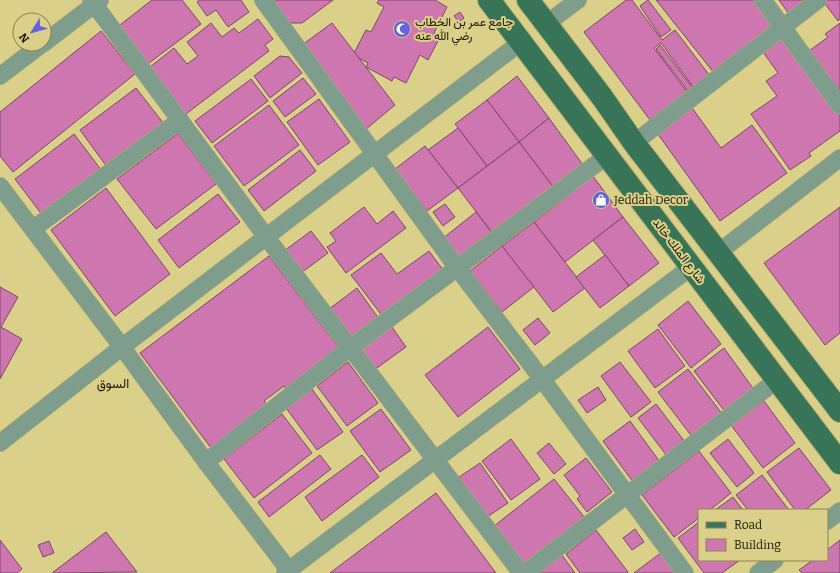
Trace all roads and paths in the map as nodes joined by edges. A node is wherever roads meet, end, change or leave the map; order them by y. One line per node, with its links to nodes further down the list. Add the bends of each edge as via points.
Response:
1 (262, 0): 17 (street)
2 (489, 0): 11 (main road, شارع الملك خالد)
3 (528, 0): 8 (main road)
4 (578, 0): 8 (street)
5 (763, 0): 9 (street)
6 (818, 0): 9 (street)
7 (95, 2): 10 (street); 15 (street)
8 (546, 24): 16 (main road)
9 (784, 27): 14 (street); 16 (street)
10 (52, 36)
11 (521, 42): 17 (street); 18 (main road, شارع الملك خالد)
12 (31, 52): 13 (street)
13 (0, 76)
14 (840, 106)
15 (180, 120): 21 (street); 22 (street)
16 (634, 143): 23 (main road)
17 (376, 154): 22 (street); 25 (street)
18 (608, 155): 24 (main road, شارع الملك خالد); 25 (street)
19 (840, 158): 23 (street)
20 (0, 186): 21 (street)
21 (33, 229): 26 (street)
22 (267, 238): 26 (street); 27 (street)
23 (718, 252): 30 (main road)
24 (691, 267): 28 (street); 29 (main road, شارع الملك خالد)
25 (458, 269): 27 (street); 28 (street)
26 (122, 347): 31 (street); 33 (street)
27 (350, 348): 32 (street); 33 (street)
28 (542, 379): 32 (street); 35 (street)
29 (777, 380): 34 (main road, شارع الملك خالد); 35 (street)
30 (840, 411)
31 (0, 444)
32 (434, 460): 39 (street); 40 (street)
33 (206, 462): 39 (street)
34 (840, 463)
35 (628, 495): 41 (street); 42 (street)
36 (840, 511): 37 (street)
37 (828, 520)
38 (774, 561): 43 (street)
39 (288, 572)
40 (521, 573)
41 (525, 573)
42 (685, 573)
43 (758, 573)

